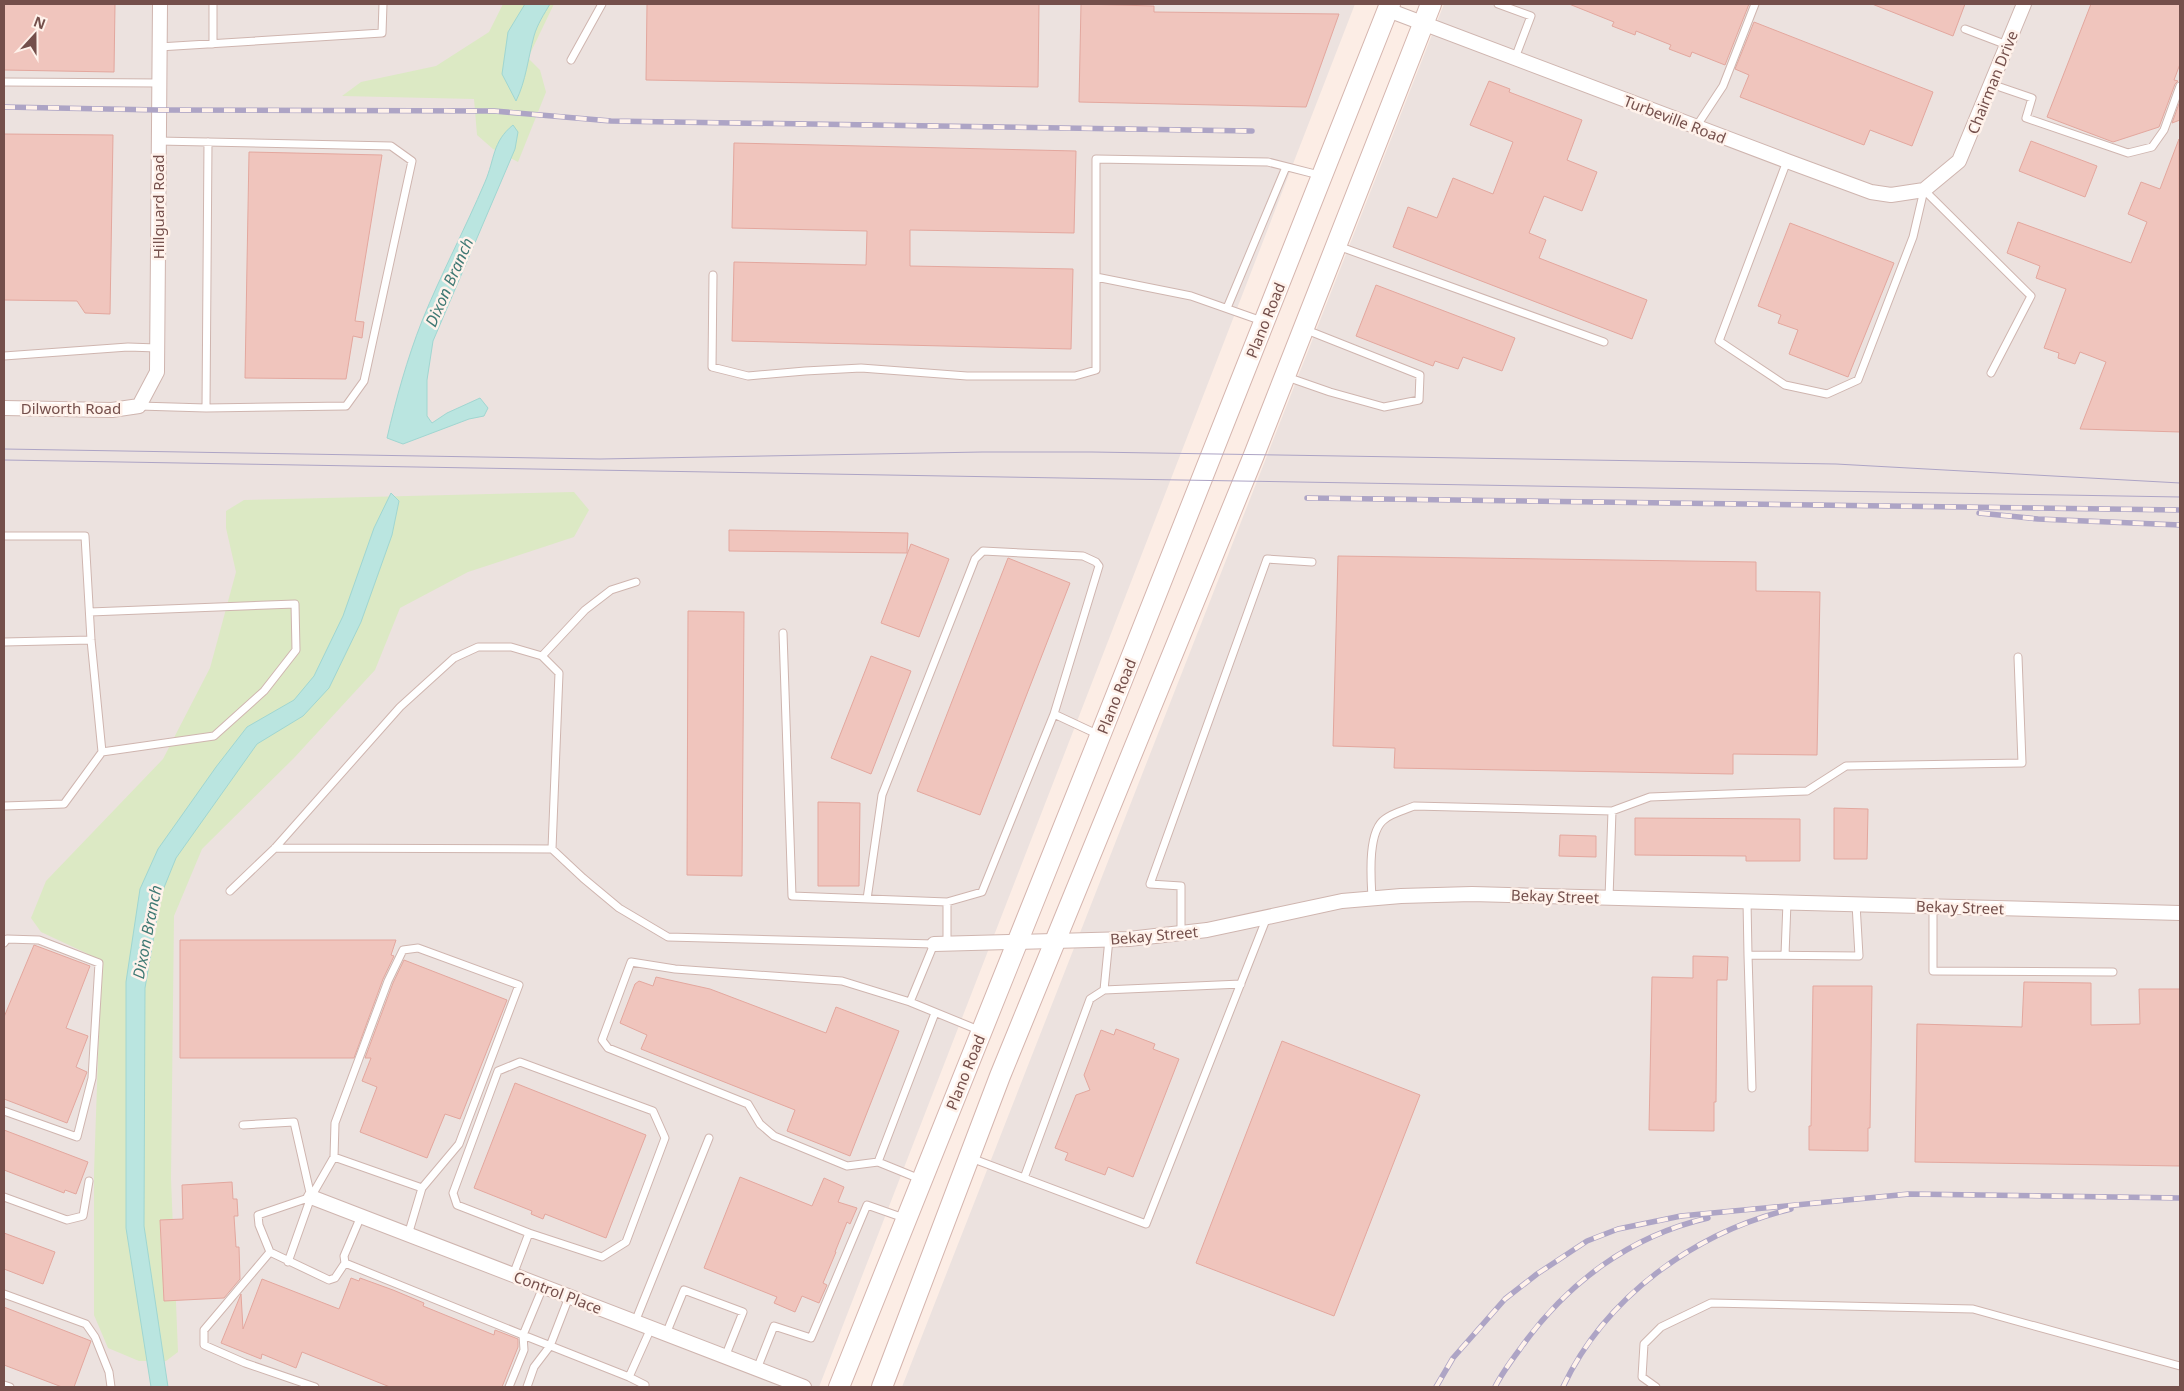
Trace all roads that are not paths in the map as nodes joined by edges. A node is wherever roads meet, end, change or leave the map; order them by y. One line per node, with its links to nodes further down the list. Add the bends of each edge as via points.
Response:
1 (160, 4): 14 (street, Hillguard Road)
2 (213, 4): 12 (lane)
3 (383, 4): 12 (lane, via 382,33)
4 (602, 4): 16 (lane)
5 (1431, 4): 10 (main road)
6 (1498, 4): 15 (lane, via 1531,16)
7 (1755, 4): 21 (lane, via 1723,86)
8 (2024, 4): 13 (street, Chairman Drive)
9 (1389, 7): 10 (street, Turbeville Road); 26 (main road, Plano Road)
10 (1423, 24): 15 (street, Turbeville Road); 28 (main road)
11 (1965, 28): 13 (lane)
12 (213, 44): 14 (lane)
13 (2007, 44): 19 (street, Chairman Drive)
14 (160, 48): 18 (street, Hillguard Road)
15 (1514, 59): 21 (street, Turbeville Road)
16 (571, 60)
17 (4, 82): 18 (lane)
18 (159, 83): 22 (street, Hillguard Road)
19 (1991, 84): 20 (lane, via 2032,98 2026,118 2128,153 2152,147 2164,130); 27 (street, Chairman Drive, via 1959,161)
20 (2180, 86)
21 (1696, 127): 24 (street, Turbeville Road)
22 (158, 141): 23 (lane); 35 (street, Hillguard Road)
23 (208, 142): 41 (lane); 41 (lane, via 391,146 412,161 364,381 346,406)
24 (1787, 161): 27 (street, Turbeville Road, via 1871,192 1891,195); 27 (lane, via 1719,341 1785,385 1828,394 1858,380 1913,237)
25 (1286, 166): 26 (lane); 30 (lane, via 1268,162 1096,159); 31 (lane)
26 (1322, 175): 32 (main road, Plano Road)
27 (1924, 190): 37 (lane, via 2031,296)
28 (1335, 245): 33 (main road); 34 (lane)
29 (713, 275): 30 (lane, via 712,367 748,376 861,368 968,376 1075,376 1096,370)
30 (1096, 277): 31 (lane, via 1191,296)
31 (1227, 308): 32 (lane)
32 (1264, 322): 52 (main road, Plano Road)
33 (1303, 328): 38 (main road); 38 (lane, via 1420,375 1419,400 1384,407)
34 (1604, 342)
35 (157, 348): 36 (lane); 39 (street, Hillguard Road, via 157,372)
36 (4, 356)
37 (1991, 373)
38 (1284, 376): 71 (main road)
39 (139, 406): 40 (street, Dilworth Road, via 112,410); 41 (lane)
40 (4, 408)
41 (206, 408)
42 (4, 536): 45 (lane, via 85,536)
43 (1312, 562): 69 (lane, via 1267,559 1150,884 1181,886)
44 (636, 582): 49 (lane, via 612,590 584,610)
45 (90, 612): 47 (lane); 53 (lane, via 295,604 296,650 264,691 214,736)
46 (783, 633): 61 (lane, via 792,896)
47 (91, 640): 48 (lane); 53 (lane)
48 (4, 642)
49 (542, 656): 56 (lane, via 511,647 478,647 454,658 400,707); 57 (lane, via 559,674)
50 (2018, 657): 55 (lane, via 2022,763 1846,766 1807,791 1650,797)
51 (1054, 714): 52 (lane); 61 (lane, via 1100,566 1083,556 983,551 975,559 882,794); 63 (lane, via 982,892)
52 (1100, 736): 72 (main road, Plano Road)
53 (102, 752): 54 (lane, via 64,804)
54 (4, 806)
55 (1612, 811): 59 (lane, via 1414,806 1384,819 1374,837); 60 (lane)
56 (275, 848): 57 (lane); 58 (lane)
57 (552, 849): 74 (lane, via 619,908 668,937)
58 (230, 892)
59 (1372, 898): 60 (street, Bekay Street, via 1472,894); 68 (street, Bekay Street)
60 (1609, 898): 62 (street, Bekay Street)
61 (867, 899): 63 (lane)
62 (1747, 901): 64 (street, Bekay Street); 75 (lane)
63 (947, 902): 74 (lane)
64 (1787, 902): 65 (street, Bekay Street); 76 (lane)
65 (1856, 904): 66 (street, Bekay Street); 76 (lane, via 1859,956)
66 (1934, 906): 67 (street, Bekay Street); 77 (lane, via 1933,971)
67 (2180, 913)
68 (1267, 917): 69 (street, Bekay Street); 78 (lane)
69 (1181, 933): 70 (street, Bekay Street)
70 (1109, 939): 71 (street, Bekay Street); 79 (lane)
71 (1056, 940): 72 (street, Bekay Street); 88 (main road)
72 (1018, 942): 74 (street, Bekay Street); 82 (main road, Plano Road)
73 (4, 944): 84 (lane, via 7,939 38,940 99,964 92,1078 77,1137)
74 (941, 944): 80 (lane)
75 (1748, 955): 76 (lane); 83 (lane)
76 (1786, 955)
77 (2113, 972)
78 (1241, 984): 79 (lane); 90 (lane, via 1146,1224)
79 (1104, 990): 90 (lane, via 1090,998)
80 (910, 1002): 81 (lane); 89 (lane, via 842,981 676,969 632,962 602,1040 608,1048 748,1104 760,1124 774,1136 847,1166)
81 (935, 1013): 82 (lane); 89 (lane)
82 (982, 1032): 91 (main road, Plano Road)
83 (1752, 1088)
84 (4, 1111)
85 (243, 1125): 95 (lane, via 294,1122)
86 (708, 1138): 107 (lane)
87 (334, 1157): 93 (lane); 93 (lane, via 335,1123 388,981 403,950 418,948 520,985 459,1144); 95 (lane)
88 (970, 1157): 90 (lane); 125 (main road)
89 (878, 1162): 91 (lane)
90 (1024, 1178)
91 (922, 1180): 97 (main road, Plano Road)
92 (89, 1181): 94 (lane, via 83,1216 66,1220)
93 (422, 1188): 99 (lane)
94 (4, 1197)
95 (311, 1197): 96 (street, Control Place); 100 (lane, via 258,1215); 101 (lane)
96 (361, 1216): 99 (street, Control Place); 102 (lane, via 344,1256)
97 (906, 1219): 114 (lane, via 867,1205 811,1338 774,1326); 124 (main road, Plano Road)
98 (529, 1233): 98 (lane, via 456,1205 453,1193 498,1071 520,1062 653,1111 665,1138 626,1242 602,1257); 103 (lane)
99 (408, 1235): 103 (street, Control Place)
100 (270, 1252): 101 (lane); 119 (lane, via 204,1330 204,1344 245,1363)
101 (288, 1262): 102 (lane, via 329,1280 335,1278)
102 (345, 1263): 110 (lane)
103 (513, 1275): 104 (street, Control Place)
104 (543, 1286): 106 (street, Control Place); 110 (lane)
105 (4, 1294): 118 (lane, via 86,1324 99,1346)
106 (569, 1297): 107 (street, Control Place); 111 (lane)
107 (635, 1322): 108 (street, Control Place)
108 (650, 1328): 109 (street, Control Place); 115 (lane)
109 (666, 1334): 112 (street, Control Place); 112 (lane, via 684,1290 743,1312)
110 (523, 1335): 111 (lane); 120 (lane, via 524,1350)
111 (550, 1346): 115 (lane); 121 (lane, via 534,1367)
112 (725, 1357): 114 (street, Control Place)
113 (2180, 1366): 126 (lane, via 1973,1309 1711,1302 1662,1327 1644,1344 1642,1377)
114 (757, 1369): 123 (street, Control Place)
115 (630, 1377): 122 (lane)
116 (4, 1385): 117 (lane)
117 (10, 1387)
118 (111, 1387)
119 (315, 1387)
120 (509, 1387)
121 (527, 1387)
122 (644, 1387)
123 (804, 1387)
124 (839, 1387)
125 (882, 1387)
126 (1656, 1387)

